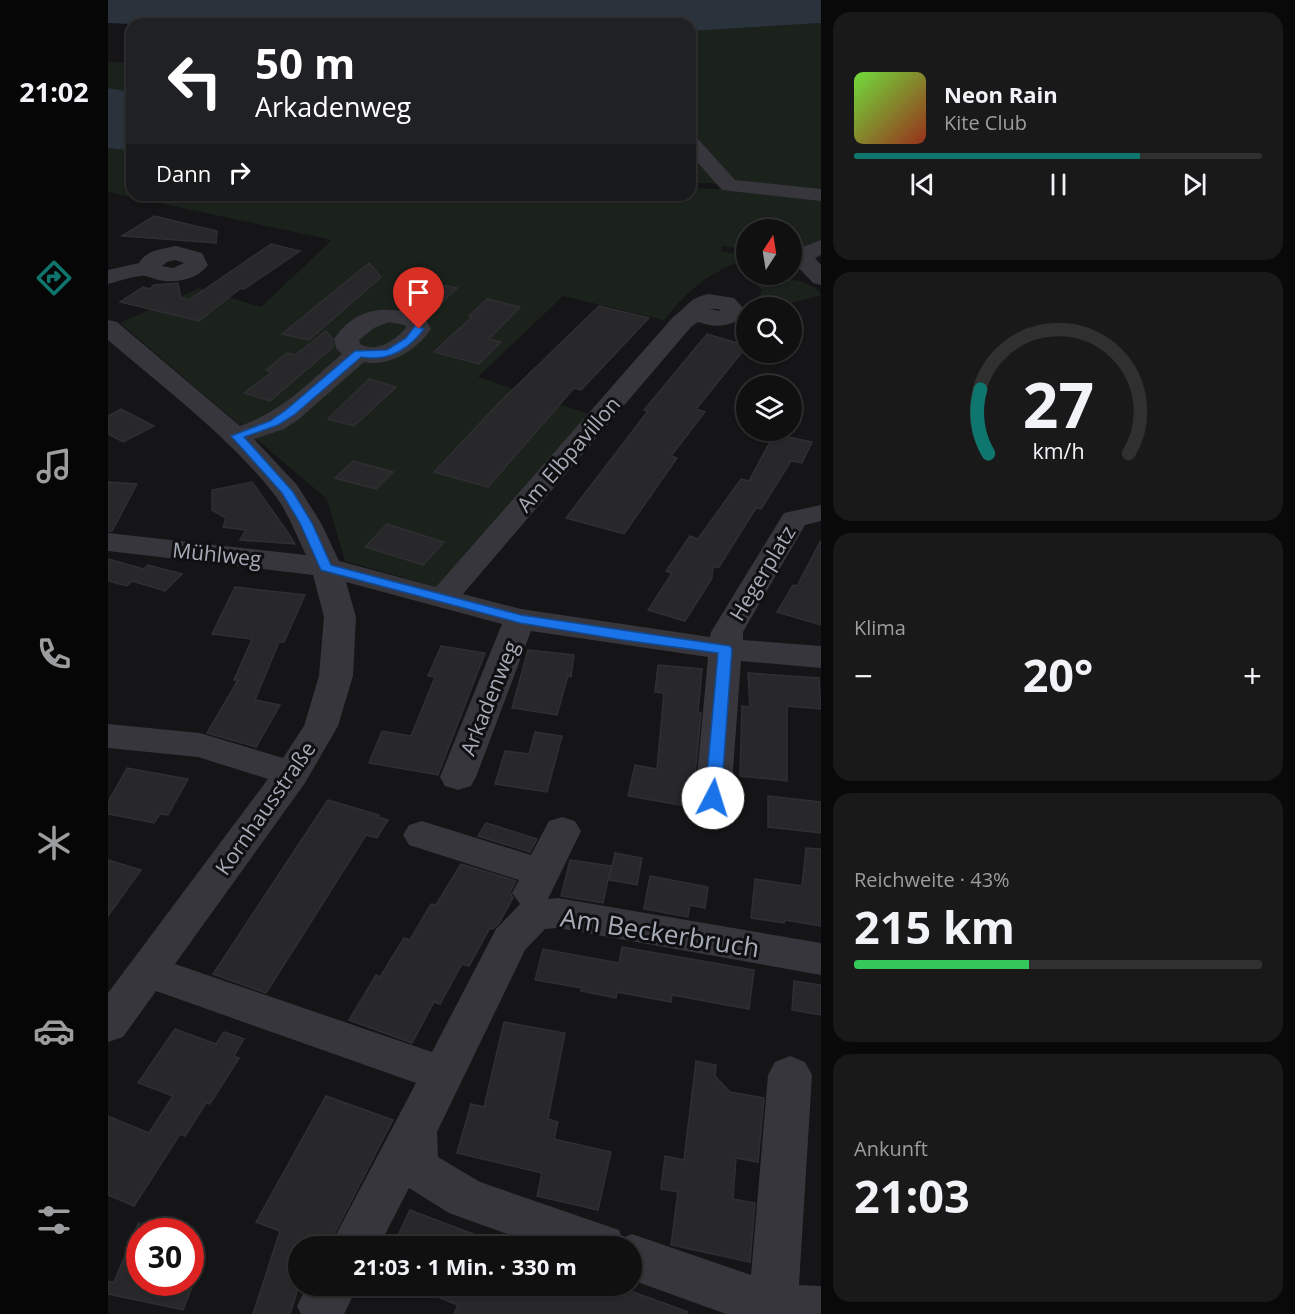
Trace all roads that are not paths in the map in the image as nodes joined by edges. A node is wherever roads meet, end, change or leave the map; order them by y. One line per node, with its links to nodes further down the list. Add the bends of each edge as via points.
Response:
1 (696, 149): 2 (street, via 729,186)
2 (821, 195)
3 (811, 252): 6 (street)
4 (149, 267): 5 (street)
5 (108, 277)
6 (821, 278)
7 (697, 311): 14 (street, Am Elbpavillon, via 682,322)
8 (108, 327): 10 (street, Kornhausstraße)
9 (359, 353): 10 (street, via 290,413)
10 (236, 436): 13 (street, Kornhausstraße, via 287,492)
11 (820, 508): 16 (street, Hegerplatz, via 794,519 727,632)
12 (108, 542): 13 (street, Mühlweg)
13 (326, 567): 14 (street, Arkadenweg); 19 (street, Kornhausstraße, via 340,617 336,676 321,726)
14 (442, 599): 15 (street, Arkadenweg)
15 (520, 619): 16 (street, Arkadenweg); 20 (street, Arkadenweg)
16 (725, 649): 17 (street, Arkadenweg); 21 (street)
17 (821, 657)
18 (108, 736): 19 (street, via 200,745)
19 (292, 774): 27 (street, Kornhausstraße)
20 (458, 777)
21 (713, 798)
22 (562, 831): 24 (street, Am Beckerbruch)
23 (422, 835): 24 (street)
24 (542, 873): 25 (street, Am Beckerbruch)
25 (510, 940): 26 (street, Am Beckerbruch, via 534,915 558,913); 29 (street, Am Beckerbruch)
26 (821, 959)
27 (146, 971): 28 (street, Kornhausstraße); 29 (street)
28 (108, 1025)
29 (443, 1074): 31 (street, Am Beckerbruch)
30 (789, 1075): 35 (street)
31 (414, 1132): 32 (street, Am Beckerbruch); 33 (street, Am Beckerbruch, via 416,1168 466,1198)
32 (359, 1236)
33 (574, 1236)
34 (642, 1261): 35 (street)
35 (773, 1307): 36 (street)
36 (821, 1310)

